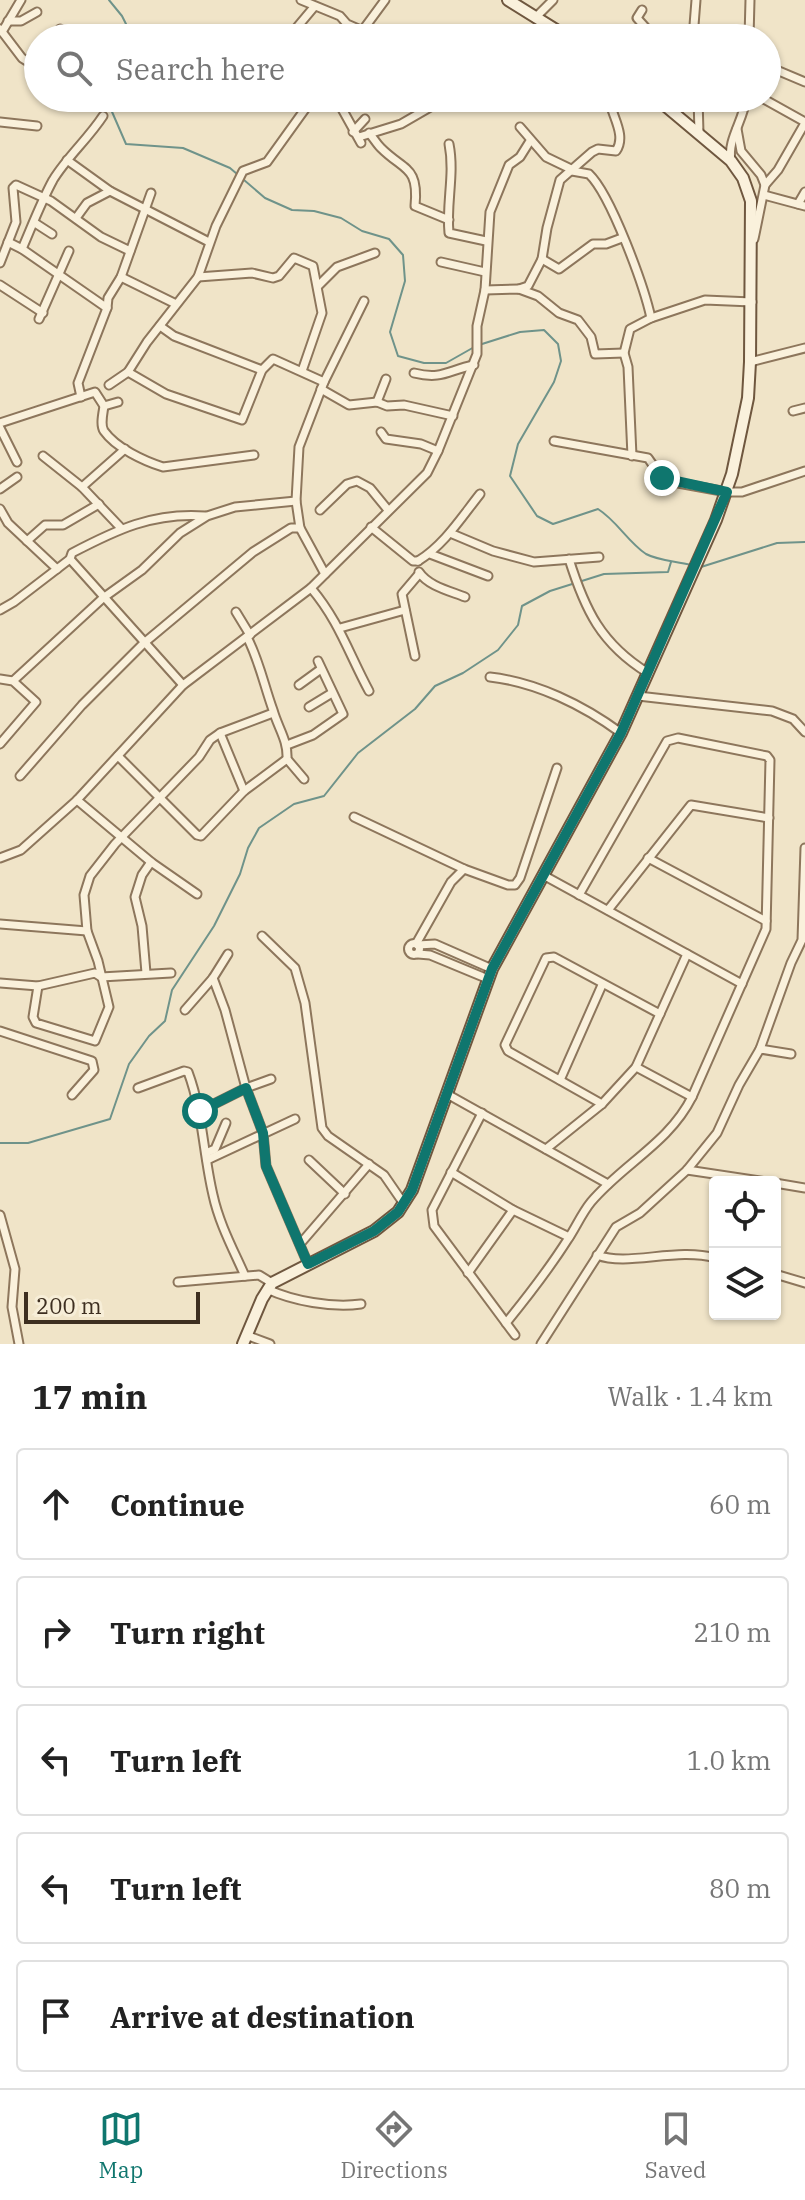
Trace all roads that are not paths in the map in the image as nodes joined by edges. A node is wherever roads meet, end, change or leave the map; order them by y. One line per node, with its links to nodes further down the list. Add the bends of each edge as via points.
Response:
1 (21, 0): 12 (street)
2 (301, 0): 8 (street)
3 (385, 0): 15 (street)
4 (508, 0): 11 (street)
5 (553, 0): 11 (street)
6 (696, 0): 18 (street)
7 (750, 0): 19 (street)
8 (314, 7): 13 (street); 14 (street)
9 (642, 10): 17 (street, via 637,18)
10 (37, 12): 12 (street)
11 (535, 18): 16 (street)
12 (8, 21): 20 (street)
13 (300, 24)
14 (347, 24)
15 (368, 24)
16 (545, 24)
17 (642, 24)
18 (694, 24)
19 (749, 24)
20 (1, 30): 21 (street)
21 (24, 59)
22 (781, 72): 23 (street)
23 (805, 82)
24 (781, 109): 35 (street)
25 (303, 112): 62 (street, via 267,162 243,171)
26 (344, 112): 41 (street)
27 (422, 112): 39 (street)
28 (613, 112): 46 (street, via 620,146 616,151 598,149)
29 (673, 112): 40 (street)
30 (698, 112): 40 (street)
31 (742, 112): 38 (street)
32 (103, 116): 44 (street)
33 (365, 119): 41 (street)
34 (0, 122): 36 (street)
35 (805, 122): 47 (street)
36 (37, 126)
37 (520, 127): 42 (street)
38 (737, 129): 45 (street); 47 (street, via 741,151)
39 (369, 133): 41 (street); 56 (street, via 411,171 415,206)
40 (699, 133): 45 (street)
41 (358, 137)
42 (530, 141): 46 (street, via 546,157); 60 (street, via 509,165 490,212)
43 (449, 144): 56 (street)
44 (67, 160): 48 (street); 52 (street)
45 (731, 161): 63 (street, via 751,201)
46 (576, 169): 59 (street, via 595,181); 68 (street, via 559,185)
47 (765, 185): 51 (street)
48 (110, 191): 54 (street); 55 (street, via 83,206)
49 (805, 192): 53 (street)
50 (151, 193): 54 (street)
51 (764, 195): 53 (street); 63 (street)
52 (44, 198): 55 (street); 57 (street); 61 (street, via 14,187 16,222)
53 (802, 205)
54 (144, 208): 62 (street); 66 (street)
55 (76, 218): 66 (street)
56 (449, 220): 60 (street, via 449,233)
57 (35, 223): 58 (street); 64 (street)
58 (52, 234)
59 (622, 238): 68 (street, via 593,244 559,269); 83 (street, via 645,289)
60 (486, 241): 71 (street)
61 (8, 242): 64 (street); 70 (street)
62 (209, 242): 74 (street)
63 (752, 245): 80 (street)
64 (22, 249): 72 (street)
65 (69, 251): 72 (street)
66 (130, 251): 73 (street)
67 (375, 253): 76 (street, via 337,267)
68 (542, 259): 77 (street, via 528,286)
69 (441, 262): 71 (street)
70 (0, 263)
71 (485, 272): 78 (street)
72 (57, 274): 75 (street, via 41,316); 82 (street)
73 (121, 277): 81 (street); 82 (street)
74 (198, 277): 76 (street, via 252,273 273,278 294,258 313,266); 81 (street)
75 (0, 285)
76 (318, 286): 90 (street, via 322,313)
77 (519, 289): 78 (street); 86 (street, via 578,320 591,337 595,354)
78 (485, 290): 88 (street)
79 (364, 301): 95 (street)
80 (752, 302): 83 (street, via 705,300); 87 (street)
81 (176, 304): 84 (street)
82 (107, 308): 96 (street, via 78,383)
83 (651, 318): 86 (street, via 630,329)
84 (160, 326): 89 (street); 91 (street)
85 (805, 348): 87 (street)
86 (624, 353): 110 (street)
87 (750, 362): 116 (street, via 748,398)
88 (474, 365): 92 (street, via 444,376); 102 (street)
89 (262, 370): 90 (street, via 277,359); 91 (street, via 242,420 166,394)
90 (302, 371): 95 (street)
91 (128, 372): 94 (street)
92 (414, 373)
93 (386, 379): 98 (street)
94 (109, 385)
95 (322, 385): 98 (street, via 349,405); 118 (street, via 299,447)
96 (81, 397): 99 (street, via 96,393); 103 (street)
97 (118, 402): 99 (street)
98 (377, 402): 102 (street)
99 (104, 406): 106 (street, via 102,428)
100 (805, 408): 101 (street)
101 (793, 411)
102 (453, 416): 107 (street)
103 (0, 426): 111 (street)
104 (381, 432): 107 (street, via 386,439)
105 (554, 441): 110 (street)
106 (125, 449): 108 (street, via 163,467); 114 (street)
107 (438, 451): 122 (street, via 427,473)
108 (254, 455)
109 (43, 456): 114 (street)
110 (632, 456): 116 (street, via 648,458 667,481)
111 (17, 462)
112 (805, 471): 116 (street)
113 (17, 477): 115 (street)
114 (82, 487): 119 (street)
115 (0, 489)
116 (727, 492): 150 (street)
117 (480, 494): 129 (street)
118 (296, 501): 123 (street, via 235,507); 127 (street)
119 (99, 504): 125 (street); 130 (street, via 63,525 45,525)
120 (0, 509): 124 (street)
121 (320, 510): 122 (street, via 357,481)
122 (388, 510): 126 (street)
123 (207, 516): 125 (street, via 183,514); 142 (street)
124 (8, 523): 128 (street); 130 (street)
125 (120, 527): 133 (street)
126 (371, 527): 135 (street); 137 (street)
127 (300, 528): 137 (street); 148 (street, via 291,528 253,552)
128 (0, 530)
129 (450, 533): 131 (street); 134 (street, via 534,562)
130 (27, 541): 136 (street)
131 (430, 554): 135 (street); 139 (street)
132 (599, 557): 134 (street)
133 (70, 559): 136 (street); 142 (street)
134 (569, 559): 150 (street, via 584,604 614,649)
135 (418, 561): 138 (street)
136 (57, 569): 143 (street)
137 (325, 574): 140 (street)
138 (419, 574): 141 (street); 144 (street, via 402,594)
139 (488, 576)
140 (311, 588): 146 (street); 147 (street)
141 (465, 597)
142 (103, 598): 148 (street); 153 (street)
143 (0, 610)
144 (405, 610): 146 (street); 149 (street)
145 (236, 612): 147 (street)
146 (340, 628): 156 (street)
147 (248, 636): 154 (street); 160 (street)
148 (144, 643): 154 (street); 169 (street)
149 (415, 656)
150 (648, 673): 158 (street)
151 (490, 677): 163 (street, via 541,689)
152 (0, 679): 153 (street)
153 (13, 681): 164 (street, via 36,702)
154 (183, 685): 166 (street)
155 (299, 685): 157 (street, via 319,665)
156 (369, 691)
157 (332, 693): 159 (street); 165 (street, via 343,714)
158 (638, 696): 161 (street, via 772,711 793,719); 163 (street)
159 (309, 707)
160 (273, 713): 162 (street); 165 (street)
161 (805, 732)
162 (220, 733): 171 (street); 172 (street)
163 (621, 733): 182 (street)
164 (0, 744)
165 (287, 745): 167 (street)
166 (118, 756): 172 (street); 173 (street)
167 (287, 759): 170 (street); 171 (street)
168 (557, 768): 181 (street, via 515,885)
169 (20, 776)
170 (304, 779)
171 (244, 791): 172 (street, via 201,836)
172 (160, 797): 176 (street)
173 (77, 800): 176 (street); 178 (street, via 21,850)
174 (354, 817): 181 (street)
175 (769, 818): 179 (street, via 691,805); 185 (street, via 767,756 671,738); 188 (street)
176 (123, 838): 180 (street); 190 (street, via 90,876 84,895)
177 (805, 848): 183 (street)
178 (0, 858)
179 (648, 858): 186 (street); 188 (street)
180 (151, 862): 184 (street); 194 (street, via 135,897)
181 (464, 869): 196 (street, via 451,882 417,948)
182 (543, 875): 185 (street); 196 (street)
183 (804, 885): 187 (street)
184 (197, 894)
185 (579, 895): 186 (street)
186 (608, 910): 193 (street)
187 (805, 913): 206 (street, via 802,940)
188 (766, 921): 200 (street)
189 (0, 924): 190 (street)
190 (87, 931): 197 (street)
191 (262, 936): 225 (street, via 295,968 322,1128)
192 (228, 954): 198 (street)
193 (687, 954): 200 (street); 204 (street)
194 (146, 973): 195 (street); 197 (street)
195 (171, 973)
196 (490, 974): 213 (street)
197 (101, 977): 202 (street, via 95,973); 202 (street, via 109,1007 93,1042 36,1023)
198 (213, 978): 203 (street); 212 (street)
199 (0, 983): 202 (street)
200 (742, 984): 215 (street)
201 (602, 985): 204 (street); 210 (street); 210 (street, via 554,957 546,958 505,1045)
202 (38, 986)
203 (185, 1010)
204 (660, 1014): 208 (street)
205 (0, 1031): 214 (street, via 92,1061 94,1070)
206 (760, 1049): 207 (street); 226 (street, via 717,1133)
207 (791, 1054)
208 (636, 1067): 215 (street); 216 (street)
209 (271, 1079): 212 (street)
210 (560, 1080): 216 (street)
211 (138, 1088): 217 (street, via 188,1072)
212 (246, 1088): 217 (street); 221 (street)
213 (447, 1094): 218 (street); 233 (street)
214 (72, 1095)
215 (692, 1097): 230 (street, via 682,1117)
216 (602, 1104): 222 (street)
217 (200, 1111): 223 (street)
218 (482, 1113): 222 (street); 227 (street)
219 (295, 1119): 221 (street)
220 (226, 1123): 223 (street, via 215,1149)
221 (263, 1133): 223 (street); 237 (street, via 266,1166)
222 (546, 1149): 230 (street)
223 (206, 1156): 242 (street, via 220,1218)
224 (309, 1160): 232 (street)
225 (369, 1164): 232 (street); 233 (street, via 384,1175)
226 (687, 1170): 228 (street); 238 (street, via 640,1213 616,1227)
227 (451, 1172): 234 (street); 241 (street, via 432,1218)
228 (727, 1176)
229 (781, 1183): 231 (street)
230 (608, 1184): 236 (street)
231 (803, 1184)
232 (345, 1194): 237 (street)
233 (404, 1204): 240 (street, via 374,1231)
234 (513, 1210): 236 (street); 241 (street)
235 (0, 1215): 251 (street, via 16,1271 12,1307)
236 (569, 1237): 248 (street)
237 (300, 1244): 240 (street)
238 (597, 1255): 239 (street); 253 (street)
239 (709, 1257)
240 (308, 1264): 246 (street)
241 (468, 1273): 248 (street)
242 (245, 1276): 244 (street); 246 (street, via 259,1275)
243 (781, 1276): 245 (street)
244 (178, 1282)
245 (805, 1283)
246 (270, 1286): 247 (street, via 279,1295 308,1301); 250 (street)
247 (361, 1304)
248 (506, 1323): 249 (street)
249 (515, 1335)
250 (245, 1340): 252 (street)
251 (19, 1344)
252 (270, 1344)
253 (541, 1344)

